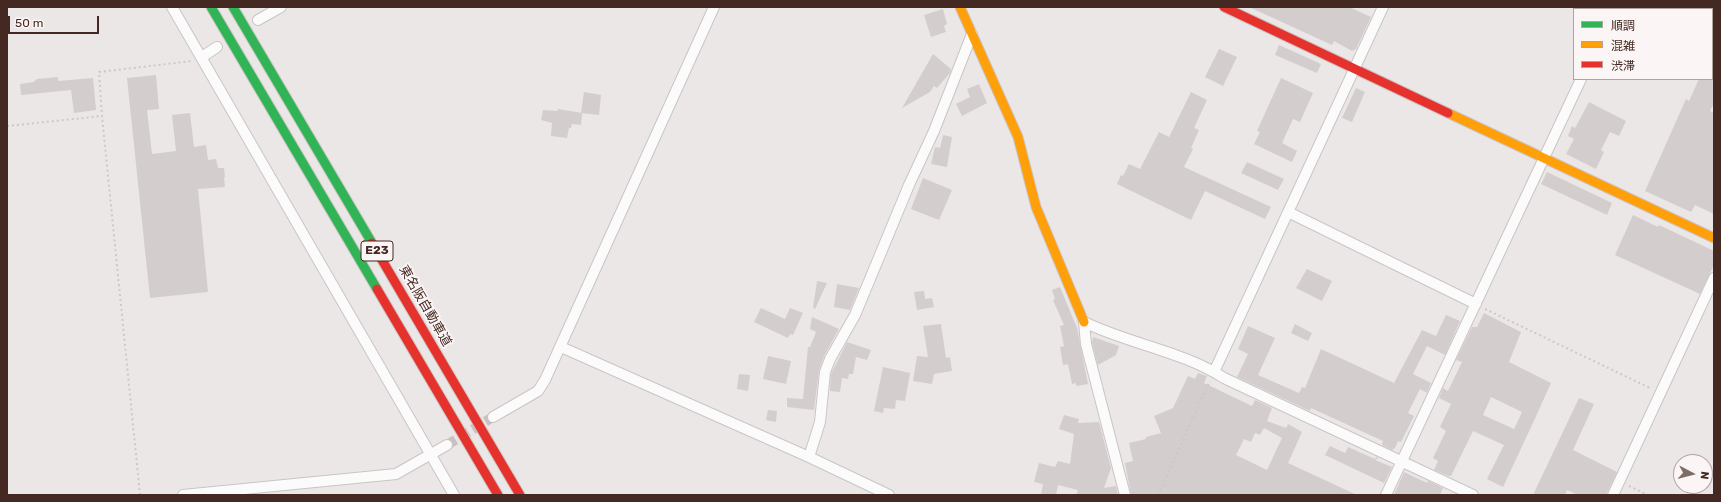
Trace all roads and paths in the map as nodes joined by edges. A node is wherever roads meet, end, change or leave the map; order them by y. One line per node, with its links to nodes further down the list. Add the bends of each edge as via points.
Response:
1 (172, 7): 13 (street)
2 (211, 7): 37 (main road, E23)
3 (233, 7): 38 (main road, 東名阪自動車道 / E23)
4 (281, 7): 10 (street)
5 (714, 7): 24 (street)
6 (961, 7): 11 (main road)
7 (1224, 7): 9 (main road)
8 (1383, 7): 14 (street)
9 (1235, 9): 14 (main road)
10 (258, 20)
11 (972, 34): 23 (main road, via 1010,116 1036,207); 30 (street, via 934,131 855,315 830,359 825,372 820,422)
12 (217, 47): 13 (street)
13 (202, 57): 16 (path, via 188,62 99,72); 29 (street)
14 (1355, 69): 18 (main road); 19 (street)
15 (1581, 80): 18 (street)
16 (102, 116): 17 (path); 34 (path)
17 (7, 126)
18 (1544, 159): 20 (main road); 22 (street)
19 (1288, 212): 22 (street); 25 (street)
20 (1714, 238)
21 (1714, 278): 26 (street)
22 (1476, 304): 26 (path); 31 (street)
23 (1084, 322): 25 (street); 40 (street, via 1086,344)
24 (561, 347): 27 (street, via 538,391); 30 (street)
25 (1214, 372): 31 (street); 41 (path)
26 (1661, 393): 32 (street)
27 (493, 417)
28 (447, 445): 29 (street)
29 (432, 455): 35 (street, via 396,474); 36 (street)
30 (809, 457): 33 (street)
31 (1402, 461): 42 (street); 43 (street)
32 (1619, 482): 44 (street); 45 (path)
33 (878, 493): 39 (street)
34 (140, 495)
35 (183, 495)
36 (454, 495)
37 (498, 495)
38 (520, 495)
39 (889, 495)
40 (1125, 495)
41 (1158, 495)
42 (1386, 495)
43 (1473, 495)
44 (1613, 495)
45 (1648, 495)

